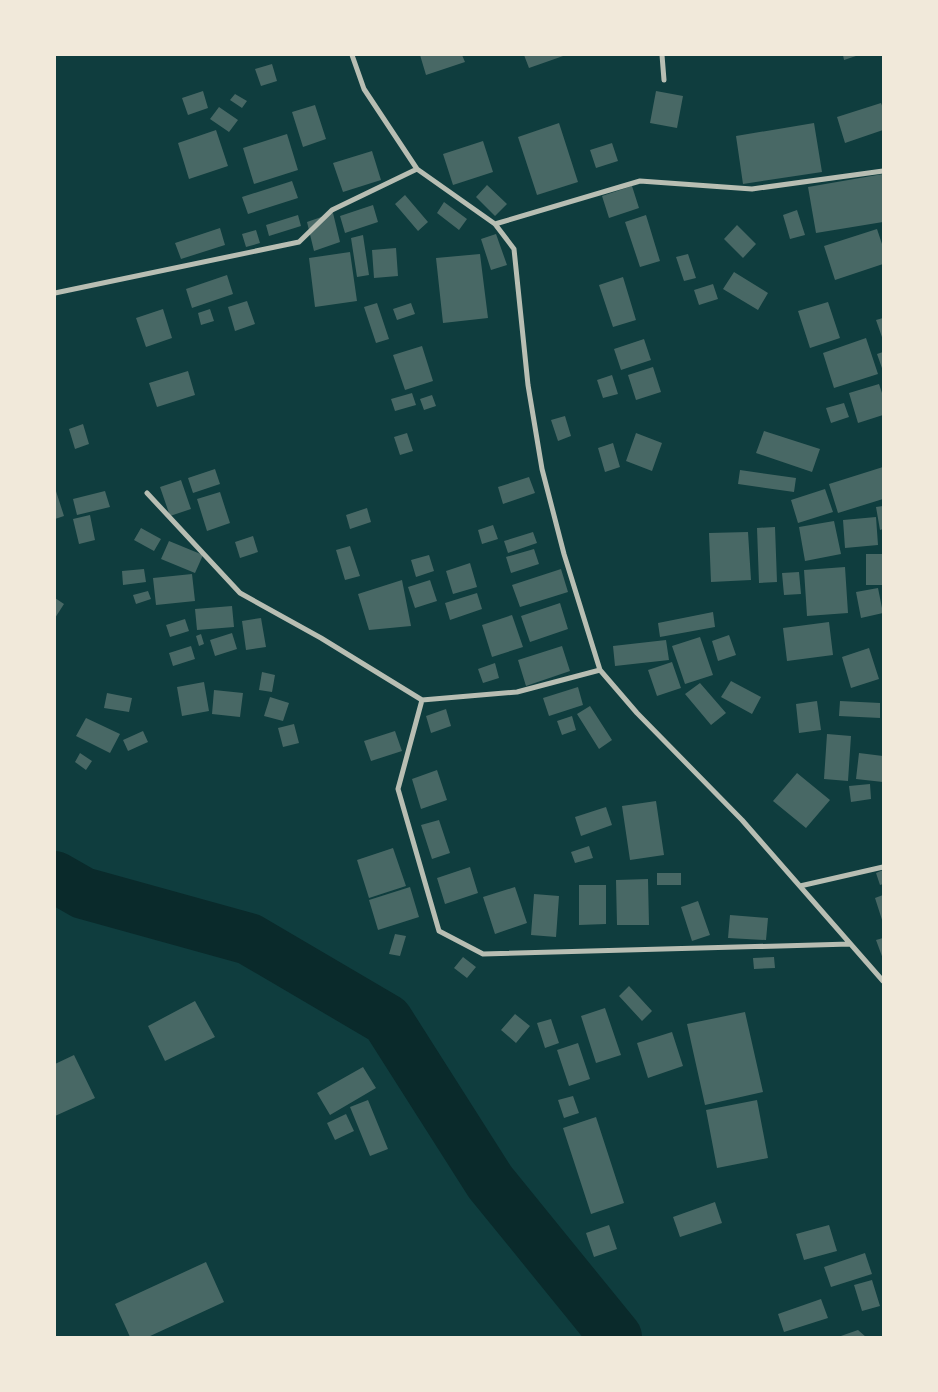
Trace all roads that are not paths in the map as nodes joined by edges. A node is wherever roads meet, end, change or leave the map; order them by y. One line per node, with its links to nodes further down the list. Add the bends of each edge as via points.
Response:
1 (352, 55): 4 (street, via 364,89)
2 (662, 55): 3 (street)
3 (664, 80)
4 (417, 169): 6 (street); 7 (street, via 332,210 299,242)
5 (883, 171): 6 (street, via 752,189 640,181)
6 (495, 224): 9 (street, via 514,248 528,385 542,469)
7 (55, 293)
8 (147, 493): 10 (street, via 240,593)
9 (600, 670): 10 (street, via 517,692); 12 (street)
10 (422, 700): 13 (street, via 398,789 440,931 483,954)
11 (883, 867): 12 (street)
12 (800, 886): 13 (street)
13 (850, 944): 14 (street)
14 (883, 981)

